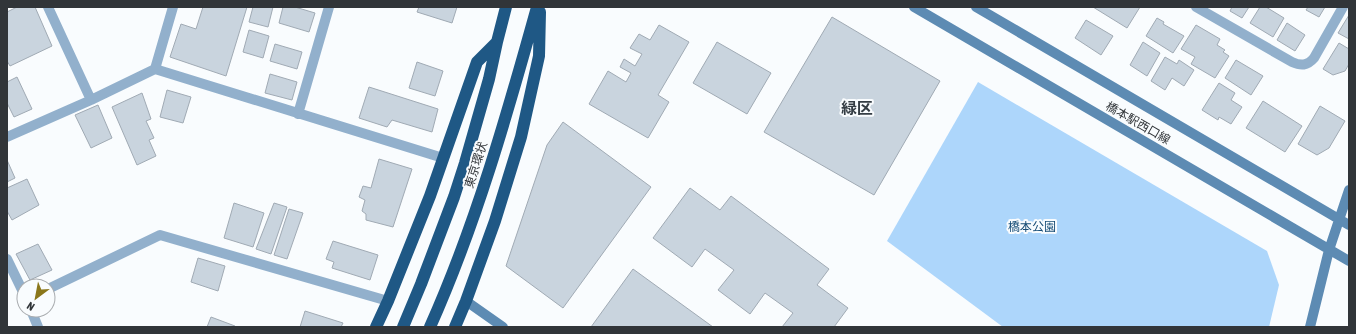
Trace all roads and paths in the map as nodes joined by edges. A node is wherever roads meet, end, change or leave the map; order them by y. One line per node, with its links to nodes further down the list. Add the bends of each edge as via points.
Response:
1 (48, 7): 13 (street)
2 (173, 7): 12 (street)
3 (329, 7): 14 (street)
4 (506, 7): 11 (highway, 東京環状)
5 (537, 7): 29 (highway, 東京環状, via 481,193)
6 (541, 7): 26 (highway, via 539,56 521,137 496,219)
7 (914, 7): 20 (street, 橋本駅西口線)
8 (976, 7): 18 (street, 橋本駅西口線)
9 (1196, 7): 10 (street, via 1292,62 1305,65 1314,58)
10 (1343, 7)
11 (497, 42): 16 (highway, via 477,62); 28 (highway, 東京環状, via 466,163)
12 (155, 69): 13 (street); 14 (street)
13 (91, 100): 15 (street)
14 (298, 114): 16 (street)
15 (7, 137)
16 (443, 158): 25 (highway)
17 (1349, 190): 18 (street)
18 (1339, 220): 19 (street, 橋本駅西口線); 20 (street)
19 (1349, 225)
20 (1329, 250): 22 (street, 橋本駅西口線); 32 (street)
21 (7, 259): 23 (street)
22 (1349, 262)
23 (16, 278)
24 (56, 285): 25 (street, via 160,235)
25 (388, 301): 27 (highway)
26 (466, 301): 30 (highway); 31 (street)
27 (376, 327)
28 (403, 327)
29 (430, 327)
30 (454, 327)
31 (503, 327)
32 (1310, 327)

